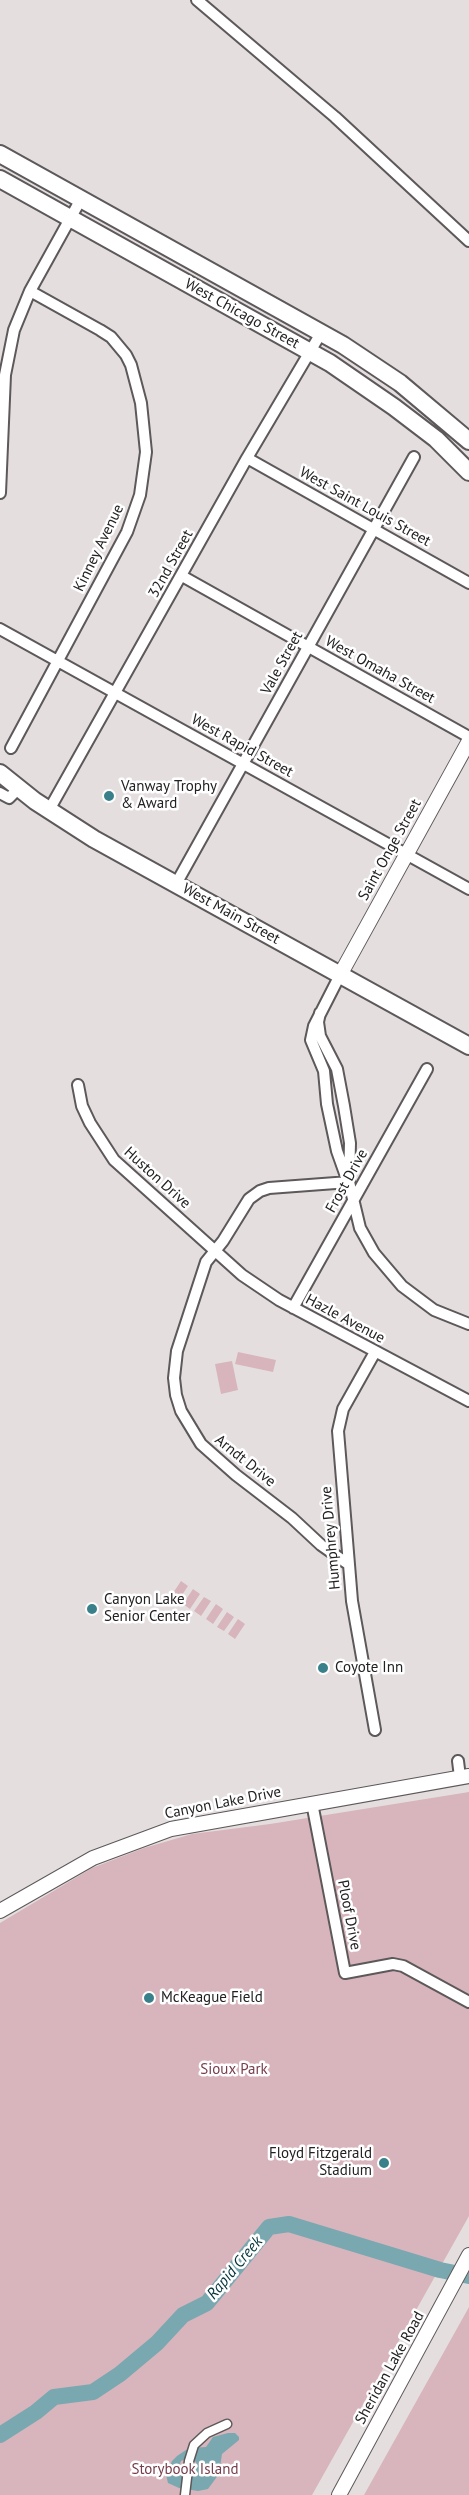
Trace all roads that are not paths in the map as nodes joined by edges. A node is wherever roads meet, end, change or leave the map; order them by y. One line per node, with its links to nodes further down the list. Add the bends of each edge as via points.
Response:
1 (197, 0): 8 (street, via 335,117)
2 (0, 154): 4 (main road, West Chicago Street)
3 (0, 161): 4 (main road)
4 (34, 173): 6 (main road, West Chicago Street)
5 (2, 180): 6 (main road, via 21,183 61,204); 7 (main road, West Chicago Street)
6 (81, 199): 7 (street); 9 (main road, West Chicago Street)
7 (70, 218): 9 (main road, via 85,211 124,232); 10 (street); 11 (main road, West Chicago Street)
8 (469, 241)
9 (160, 243): 12 (main road, West Chicago Street)
10 (30, 291): 21 (street, via 7,358); 27 (street, Kinney Avenue, via 89,322 119,346 131,365 146,434 144,481 132,520)
11 (227, 305): 12 (main road, via 264,318 300,339); 13 (main road, West Chicago Street)
12 (321, 333): 13 (street, 32nd Street); 14 (main road, West Chicago Street)
13 (310, 352): 14 (main road, via 325,346 333,348); 16 (main road, West Chicago Street, via 394,406); 18 (street, 32nd Street)
14 (400, 383): 15 (main road, West Chicago Street)
15 (469, 441)
16 (446, 449): 19 (main road); 20 (main road, West Chicago Street)
17 (414, 457): 22 (street, Vale Street)
18 (247, 458): 22 (street, West Saint Louis Street); 23 (street, 32nd Street)
19 (469, 467)
20 (469, 472)
21 (0, 493)
22 (374, 529): 24 (street, West Saint Louis Street); 26 (street, Vale Street)
23 (182, 576): 26 (street, West Omaha Street); 28 (street, 32nd Street)
24 (469, 583)
25 (0, 629): 27 (street, West Rapid Street)
26 (308, 647): 29 (street, West Omaha Street); 31 (street, Vale Street)
27 (57, 661): 28 (street, West Rapid Street); 30 (street, Kinney Avenue)
28 (116, 693): 31 (street, West Rapid Street); 35 (street, 32nd Street)
29 (469, 739): 36 (street, Saint Onge Street)
30 (11, 748)
31 (243, 764): 36 (street, West Rapid Street); 37 (street, Vale Street)
32 (0, 773): 33 (main road, West Main Street)
33 (19, 788): 34 (street, via 9,798); 35 (main road, West Main Street)
34 (0, 793)
35 (49, 810): 37 (main road, West Main Street)
36 (406, 854): 38 (street, West Rapid Street); 39 (street, Saint Onge Street)
37 (176, 884): 39 (main road, West Main Street)
38 (469, 889)
39 (340, 975): 40 (street); 41 (main road, West Main Street)
40 (320, 1013): 44 (street, via 320,1036 337,1069 346,1115); 44 (street, via 311,1040 324,1071 337,1152)
41 (469, 1046)
42 (427, 1069): 45 (street, Frost Drive)
43 (78, 1085): 46 (street, Huston Drive, via 86,1114 109,1154)
44 (349, 1182): 45 (street); 46 (street, Arndt Drive, via 260,1191 249,1199)
45 (352, 1203): 47 (street, Frost Drive); 48 (street, via 367,1241 391,1275 434,1310)
46 (214, 1251): 47 (street, Hazle Avenue, via 256,1286); 51 (street, Arndt Drive, via 204,1268 176,1360 174,1387 181,1411 209,1452)
47 (293, 1308): 49 (street, Hazle Avenue)
48 (469, 1324)
49 (375, 1352): 50 (street, Hazle Avenue); 51 (street, Humphrey Drive, via 343,1409 338,1426)
50 (469, 1401)
51 (348, 1564): 52 (street, Humphrey Drive)
52 (375, 1730)
53 (458, 1761): 54 (street)
54 (464, 1777): 55 (street, Canyon Lake Drive)
55 (312, 1803): 56 (street, Canyon Lake Drive, via 151,1835 78,1865); 57 (street, Ploof Drive, via 345,1973 393,1964 403,1966)
56 (0, 1911)
57 (469, 2002)
58 (469, 2255): 61 (street, Sheridan Lake Road)
59 (227, 2424): 60 (street, via 207,2433 193,2447)
60 (185, 2495)
61 (339, 2495)

